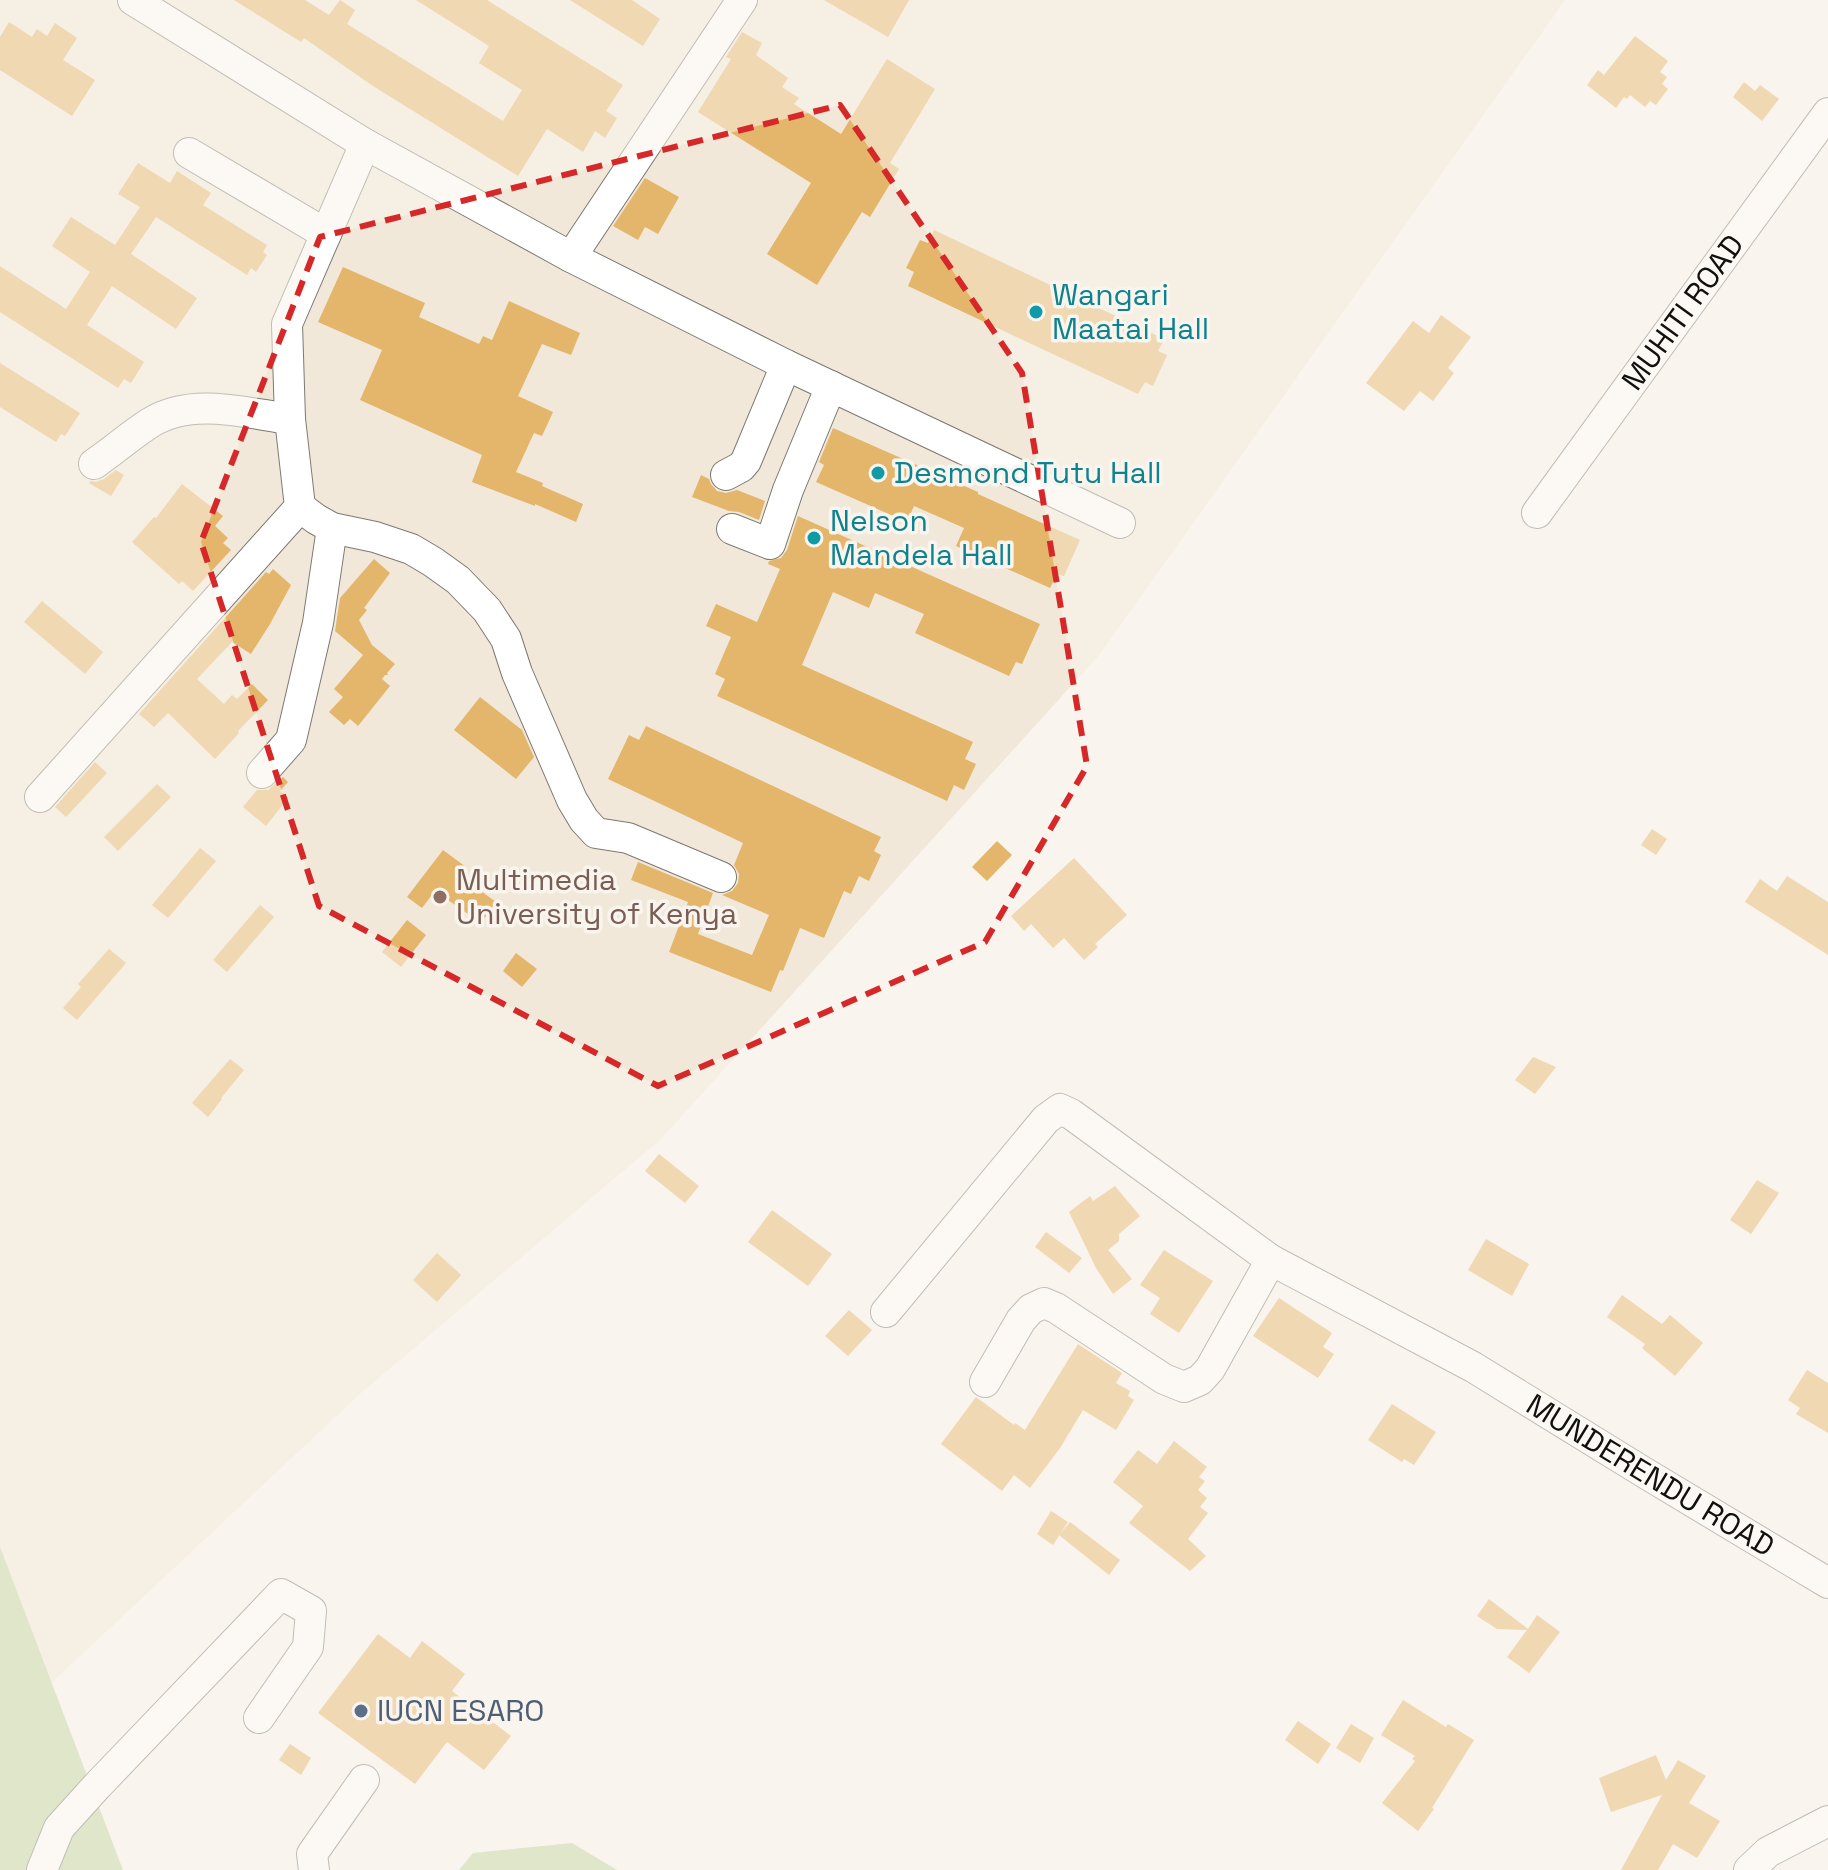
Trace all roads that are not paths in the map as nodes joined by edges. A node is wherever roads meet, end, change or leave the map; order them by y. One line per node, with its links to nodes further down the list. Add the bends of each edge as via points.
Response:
1 (133, 0): 4 (street)
2 (742, 0): 7 (street)
3 (1828, 113): 14 (street, MUHITI ROAD)
4 (365, 144): 6 (street); 7 (street)
5 (189, 153): 6 (street)
6 (326, 234): 10 (street, via 287,324)
7 (571, 257): 8 (street)
8 (786, 365): 9 (street); 12 (street, via 746,461)
9 (831, 386): 15 (street); 17 (street, via 770,544)
10 (290, 419): 11 (street, via 207,408 179,412 152,422); 13 (street)
11 (94, 464)
12 (726, 475)
13 (300, 507): 16 (street); 19 (street)
14 (1537, 513)
15 (1120, 523)
16 (332, 528): 18 (street, via 318,623 291,740); 20 (street, via 411,549 458,580 487,610 506,639 572,800 596,833 628,838)
17 (732, 529)
18 (262, 773)
19 (40, 797)
20 (721, 877)
21 (1271, 1260): 22 (street, MUNDERENDU ROAD, via 1060,1109 1046,1119); 23 (street, via 1210,1369 1184,1387 1044,1303 1021,1320); 24 (street, MUNDERENDU ROAD, via 1473,1367)
22 (886, 1312)
23 (985, 1382)
24 (1828, 1583)
25 (259, 1718): 28 (street, via 308,1647 311,1611 281,1594 59,1828)
26 (364, 1780): 29 (street, via 312,1854)
27 (1828, 1821): 30 (street, via 1768,1852)
28 (42, 1870)
29 (314, 1870)
30 (1749, 1870)

